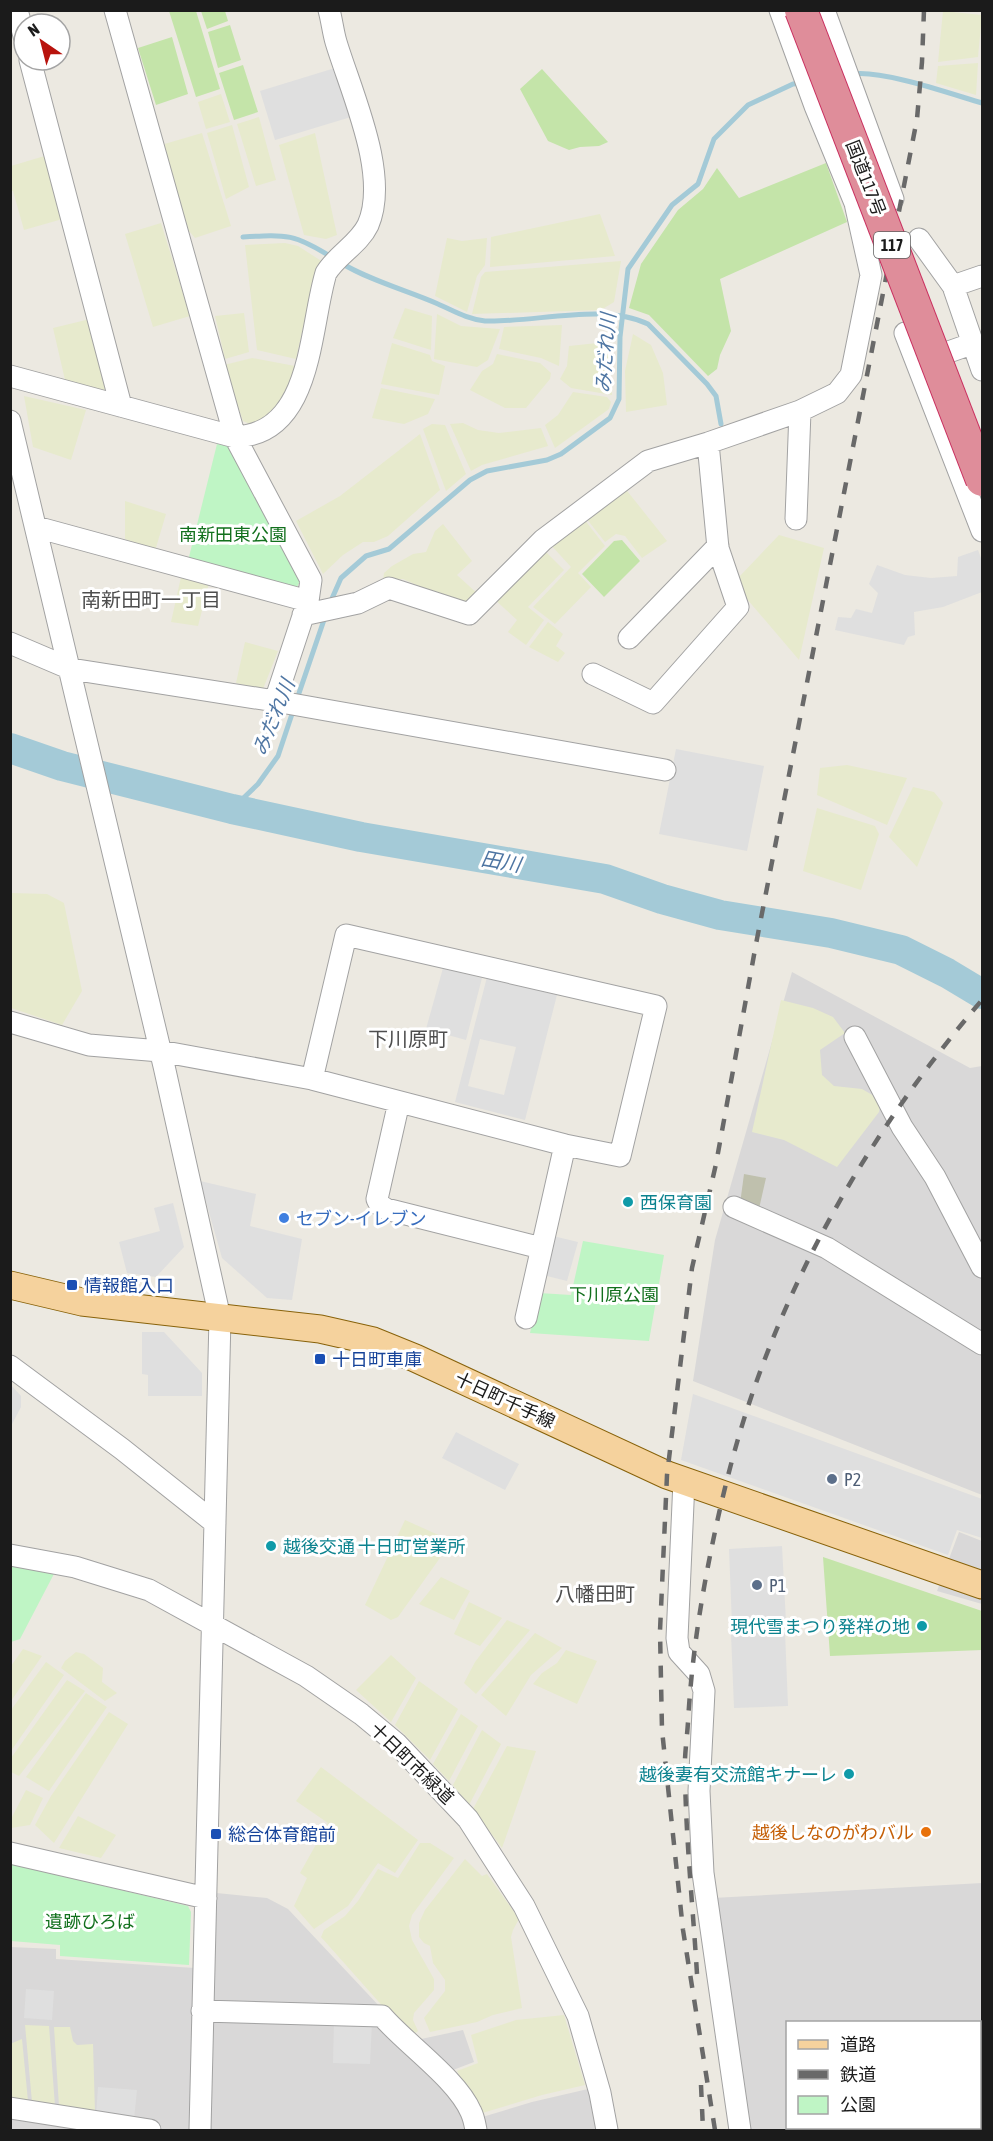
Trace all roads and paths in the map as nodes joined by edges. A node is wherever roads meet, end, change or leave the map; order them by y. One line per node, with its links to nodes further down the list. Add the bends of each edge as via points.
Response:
1 (115, 10): 23 (street)
2 (329, 10): 23 (street, via 371,156 375,186 372,213 359,238 326,273 297,396 271,426 251,436)
3 (780, 10): 10 (street)
4 (801, 10): 25 (highway, 国道117号 / 117, bridge)
5 (824, 10): 9 (street)
6 (17, 11): 7 (street)
7 (10, 13)
8 (33, 72): 20 (street)
9 (863, 116): 10 (street); 11 (street)
10 (827, 133): 21 (street, via 855,203 871,275 851,375 837,393)
11 (894, 199)
12 (919, 239): 14 (street)
13 (982, 276): 14 (street)
14 (953, 286): 16 (street)
15 (904, 333): 17 (street)
16 (974, 343): 17 (street); 18 (street)
17 (916, 364): 28 (street)
18 (982, 369)
19 (10, 376): 20 (street)
20 (121, 406): 23 (street)
21 (800, 411): 24 (street); 26 (street)
22 (10, 421): 27 (street)
23 (235, 437): 30 (street, via 311,580)
24 (708, 444): 29 (street); 30 (street, via 648,461 543,540 469,614 388,588 358,603)
25 (982, 480)
26 (796, 519)
27 (36, 528): 30 (street); 33 (street)
28 (982, 531)
29 (718, 546): 31 (street); 34 (street, via 738,607 653,704)
30 (309, 609): 35 (street)
31 (629, 638)
32 (10, 643): 33 (street)
33 (71, 669): 35 (street); 39 (street)
34 (592, 674)
35 (275, 701): 36 (street)
36 (665, 770)
37 (10, 1022): 39 (street, via 89,1045)
38 (855, 1037): 45 (street)
39 (160, 1051): 40 (street); 47 (street)
40 (312, 1079): 41 (street); 42 (street, via 346,935 656,1006 620,1156)
41 (399, 1102): 42 (street); 44 (street, via 376,1199 380,1205)
42 (565, 1145): 44 (street)
43 (734, 1207): 49 (street, via 827,1248)
44 (541, 1248): 48 (street)
45 (982, 1267)
46 (10, 1285): 47 (main road, 十日町千手線, via 82,1302)
47 (220, 1318): 51 (main road, 十日町千手線, via 320,1329 373,1341); 52 (street)
48 (526, 1318)
49 (982, 1344)
50 (10, 1366): 52 (street)
51 (684, 1481): 54 (main road, 十日町千手線); 64 (street, via 677,1638 680,1652 699,1674 704,1691 699,1791 703,1873)
52 (215, 1523): 55 (street)
53 (10, 1555): 55 (street, 十日町市緑道, via 75,1567 150,1590)
54 (981, 1581)
55 (212, 1624): 57 (street); 63 (street, 十日町市緑道, via 306,1676 361,1714 396,1743 468,1819 524,1906 578,2016)
56 (10, 1853): 57 (street)
57 (206, 1898): 58 (street)
58 (202, 2011): 61 (street); 62 (street, via 382,2016 457,2090 471,2112)
59 (10, 2108): 60 (street)
60 (150, 2130)
61 (200, 2130)
62 (476, 2130)
63 (607, 2130)
64 (740, 2130)

